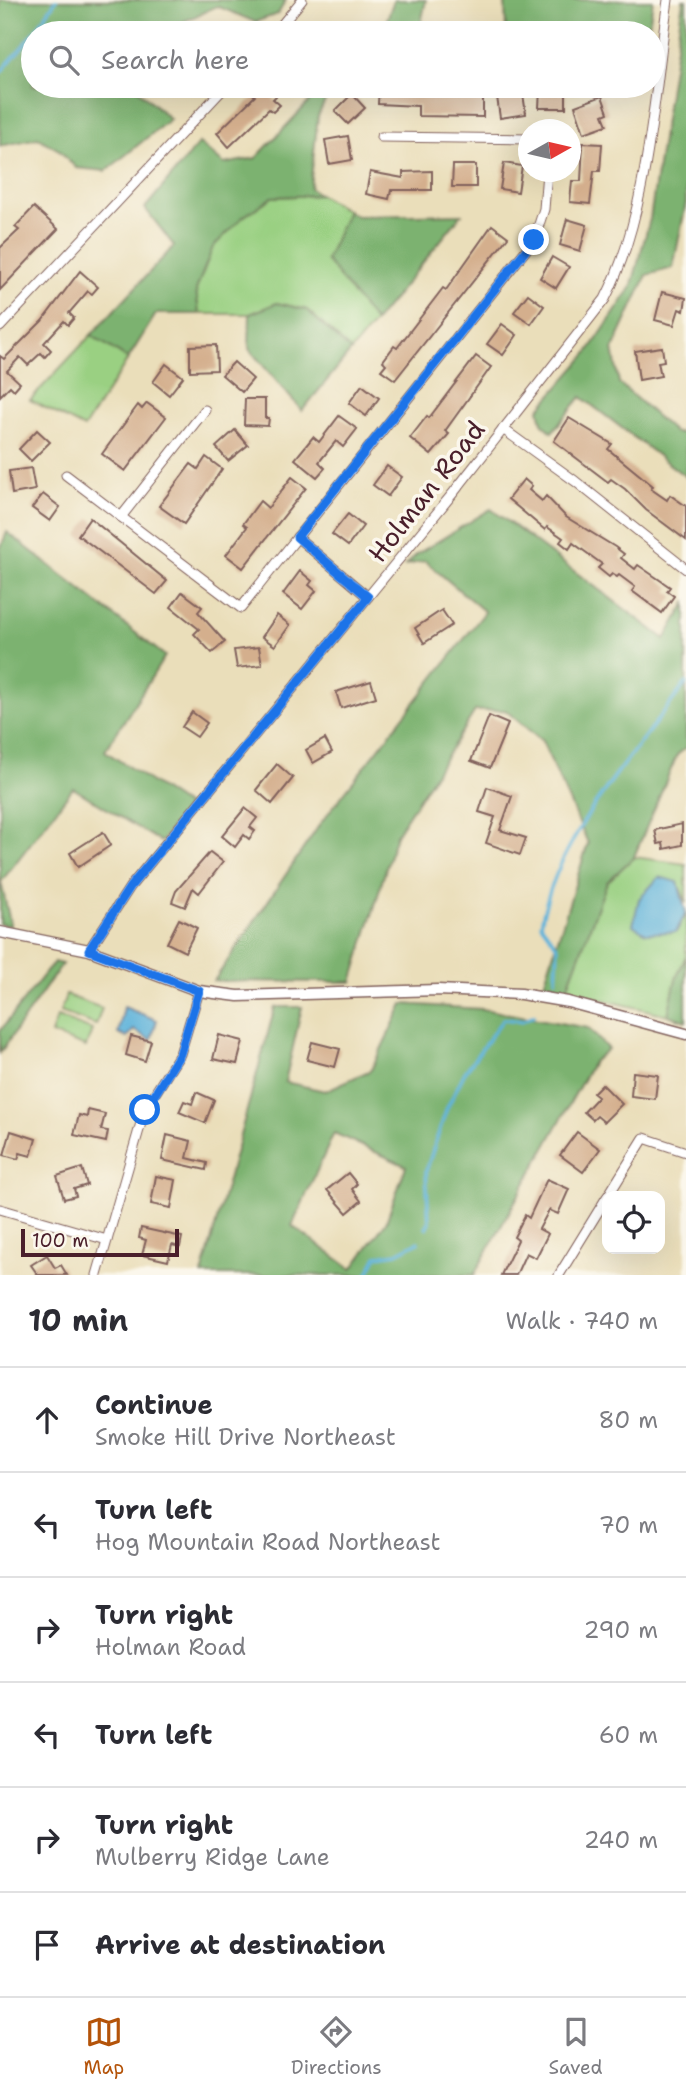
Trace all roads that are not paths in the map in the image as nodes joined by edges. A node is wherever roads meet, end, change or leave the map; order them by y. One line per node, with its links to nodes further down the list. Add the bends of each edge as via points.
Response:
1 (302, 0): 3 (street)
2 (667, 0): 4 (street, Holman Road)
3 (285, 21)
4 (664, 21)
5 (215, 98): 10 (street)
6 (653, 98): 12 (street, Holman Road, via 636,217 622,267 605,299)
7 (380, 137): 8 (street)
8 (518, 139)
9 (546, 182): 15 (street, via 534,240)
10 (0, 327)
11 (205, 410): 14 (street)
12 (503, 429): 16 (street); 17 (street, Holman Road)
13 (66, 475): 14 (street)
14 (121, 517): 15 (street, via 241,608)
15 (297, 537): 17 (street)
16 (686, 569)
17 (368, 597): 19 (street, Holman Road, via 130,887)
18 (0, 932): 19 (street)
19 (89, 950): 20 (street)
20 (199, 991): 21 (street, via 238,996 397,991 522,994); 26 (street, via 180,1054 145,1110)
21 (686, 1034)
22 (686, 1152): 23 (street, via 644,1138)
23 (611, 1191)
24 (602, 1205): 28 (street)
25 (0, 1209): 26 (street)
26 (107, 1240): 27 (street)
27 (97, 1275)
28 (559, 1275)

